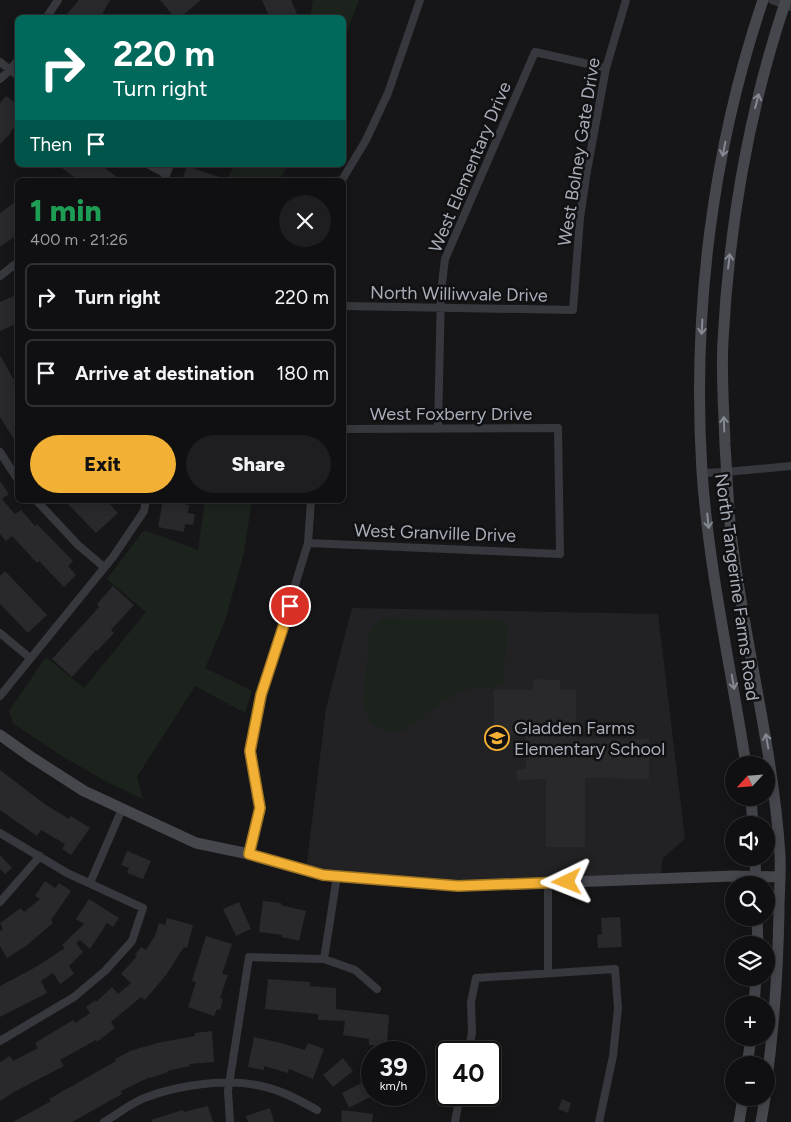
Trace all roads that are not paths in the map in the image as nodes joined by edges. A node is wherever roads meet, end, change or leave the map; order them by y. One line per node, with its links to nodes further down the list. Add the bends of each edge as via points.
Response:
1 (58, 0): 5 (street)
2 (420, 0): 14 (street, via 388,94)
3 (626, 0): 8 (street, West Bolney Gate Drive)
4 (778, 2): 24 (main road, North Tangerine Farms Road, one-way to 24, via 754,28 730,115 716,185 705,273 701,352); 25 (main road, North Tangerine Farms Road, one-way to 4, via 723,343 728,274 739,189)
5 (48, 15)
6 (0, 62): 9 (street)
7 (15, 64): 9 (street)
8 (606, 68): 18 (street, West Elementary Drive, via 535,52 445,260); 19 (street, West Bolney Gate Drive, via 582,208)
9 (10, 70): 10 (street); 11 (street)
10 (15, 74)
11 (0, 80)
12 (152, 167): 13 (street)
13 (165, 177)
14 (343, 178)
15 (15, 264): 16 (street)
16 (0, 276)
17 (346, 306): 18 (street, North Williwvale Drive)
18 (440, 309): 19 (street, North Williwvale Drive); 21 (street, West Elementary Drive)
19 (573, 310)
20 (346, 429): 21 (street, West Foxberry Drive)
21 (438, 429): 31 (street, West Foxberry Drive, via 558,428)
22 (0, 452): 26 (street)
23 (791, 466): 25 (street)
24 (702, 472): 25 (street); 37 (main road, North Tangerine Farms Road, one-way to 37)
25 (726, 472): 44 (main road, North Tangerine Farms Road, one-way to 25, via 780,856 769,755 741,602)
26 (15, 475)
27 (39, 503): 32 (street, via 78,545)
28 (145, 503): 32 (street, via 144,511)
29 (312, 503): 30 (street)
30 (308, 543): 31 (street, West Granville Drive); 40 (street, via 261,695 250,751 260,808)
31 (560, 554)
32 (104, 567): 34 (street)
33 (0, 633): 34 (street)
34 (30, 658): 35 (street)
35 (0, 696)
36 (0, 735): 38 (main road, via 84,792)
37 (745, 756)
38 (122, 809): 40 (main road, via 196,843); 46 (street)
39 (0, 832): 41 (street)
40 (249, 854): 42 (main road)
41 (40, 856): 46 (street); 48 (street)
42 (337, 876): 47 (main road, via 458,886); 49 (street)
43 (725, 876): 47 (main road)
44 (779, 877): 45 (main road); 54 (main road, North Tangerine Farms Road)
45 (775, 878)
46 (90, 883): 52 (street, via 144,908 132,941 105,971 74,996)
47 (548, 883): 50 (street)
48 (0, 902)
49 (324, 959): 51 (street, via 355,970); 55 (street, via 249,957)
50 (548, 973): 53 (street, via 476,978 471,1002); 63 (street, via 615,969 618,1008 613,1056)
51 (377, 989)
52 (0, 1041)
53 (470, 1041)
54 (771, 1056)
55 (230, 1082): 59 (street, via 260,1086 288,1095); 60 (street, via 189,1086 146,1097); 61 (street)
56 (458, 1106): 62 (street)
57 (741, 1106): 64 (main road)
58 (764, 1106): 65 (main road)
59 (316, 1110)
60 (104, 1122)
61 (230, 1122)
62 (455, 1122)
63 (598, 1122)
64 (739, 1122)
65 (761, 1122)

